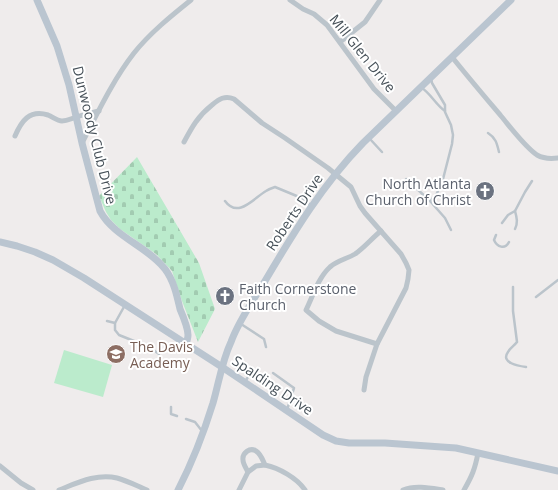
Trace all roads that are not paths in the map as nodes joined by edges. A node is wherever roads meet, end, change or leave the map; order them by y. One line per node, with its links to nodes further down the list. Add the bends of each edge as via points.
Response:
1 (37, 0): 13 (street, Dunwoody Club Drive, via 64,66)
2 (190, 0): 10 (street, via 134,53)
3 (290, 0): 6 (street, Mill Glen Drive, via 319,18)
4 (380, 0): 6 (street, via 365,22)
5 (511, 0): 7 (street, Roberts Drive)
6 (340, 42): 11 (street, Mill Glen Drive, via 374,89)
7 (452, 57): 8 (street, Roberts Drive); 21 (street, via 530,148 545,158)
8 (431, 77): 9 (street, Roberts Drive); 12 (lane, via 445,105)
9 (420, 87): 11 (street, Roberts Drive); 12 (lane)
10 (99, 111): 13 (street); 18 (street)
11 (396, 111): 16 (street, Roberts Drive)
12 (445, 112): 26 (lane, via 451,125 452,144 442,183)
13 (76, 117): 15 (street, via 62,121 45,114 33,115 22,122); 18 (street, Dunwoody Club Drive)
14 (488, 133): 20 (lane, via 497,141)
15 (15, 136)
16 (368, 137): 19 (lane); 22 (street, Roberts Drive)
17 (184, 142): 22 (street, via 194,123 205,111 220,99 230,97 262,123)
18 (82, 143): 43 (street, Dunwoody Club Drive, via 103,217 151,255 170,276 188,334)
19 (382, 152)
20 (498, 152)
21 (558, 158)
22 (334, 172): 27 (street, Roberts Drive); 32 (street, via 351,187 360,206)
23 (406, 179): 26 (lane)
24 (532, 181): 28 (lane)
25 (225, 201): 27 (lane, via 228,206 238,208 250,204 275,186 304,199)
26 (430, 202): 31 (lane, via 445,218)
27 (311, 206): 42 (street, Roberts Drive)
28 (515, 211): 29 (lane); 30 (lane)
29 (502, 223)
30 (515, 229)
31 (451, 230)
32 (380, 231): 44 (street, via 401,254 409,275 403,295); 44 (street, via 355,254 330,267 318,284 306,310 336,330)
33 (496, 235): 35 (lane, via 494,240 498,246 506,246)
34 (0, 242): 39 (street, Spalding Drive, via 36,252 53,260)
35 (510, 242)
36 (558, 280): 38 (lane)
37 (513, 287): 48 (lane, via 517,342 506,356 512,365)
38 (536, 297)
39 (125, 304): 41 (lane); 43 (street, Spalding Drive)
40 (106, 321): 41 (lane)
41 (115, 323): 46 (lane, via 115,330 119,335 149,347)
42 (240, 323): 45 (lane, via 264,339); 47 (street, Roberts Drive, via 230,342)
43 (186, 344): 47 (street, Spalding Drive)
44 (377, 344): 52 (street)
45 (266, 347)
46 (159, 354)
47 (222, 367): 51 (street, Spalding Drive); 57 (street, Roberts Drive)
48 (526, 367)
49 (252, 370): 51 (lane)
50 (273, 373): 54 (lane, via 294,388)
51 (245, 382): 54 (street, Spalding Drive)
52 (364, 390)
53 (171, 407): 55 (lane, via 171,414)
54 (287, 411): 58 (street, Spalding Drive, via 336,441 438,446)
55 (177, 416)
56 (186, 419): 57 (lane, via 195,422)
57 (203, 433): 66 (street, Roberts Drive)
58 (478, 453): 61 (street, Spalding Drive); 71 (street, via 475,470)
59 (265, 465): 62 (street, via 256,466); 62 (street, via 257,452 248,450 243,461); 68 (street, via 296,480)
60 (0, 466): 63 (street)
61 (558, 471)
62 (248, 472): 67 (street)
63 (33, 490)
64 (59, 490): 65 (street, via 91,478 109,477 124,480)
65 (147, 490)
66 (178, 490)
67 (239, 490)
68 (305, 490)
69 (403, 490): 70 (street, via 416,487)
70 (443, 490)
71 (464, 490)

